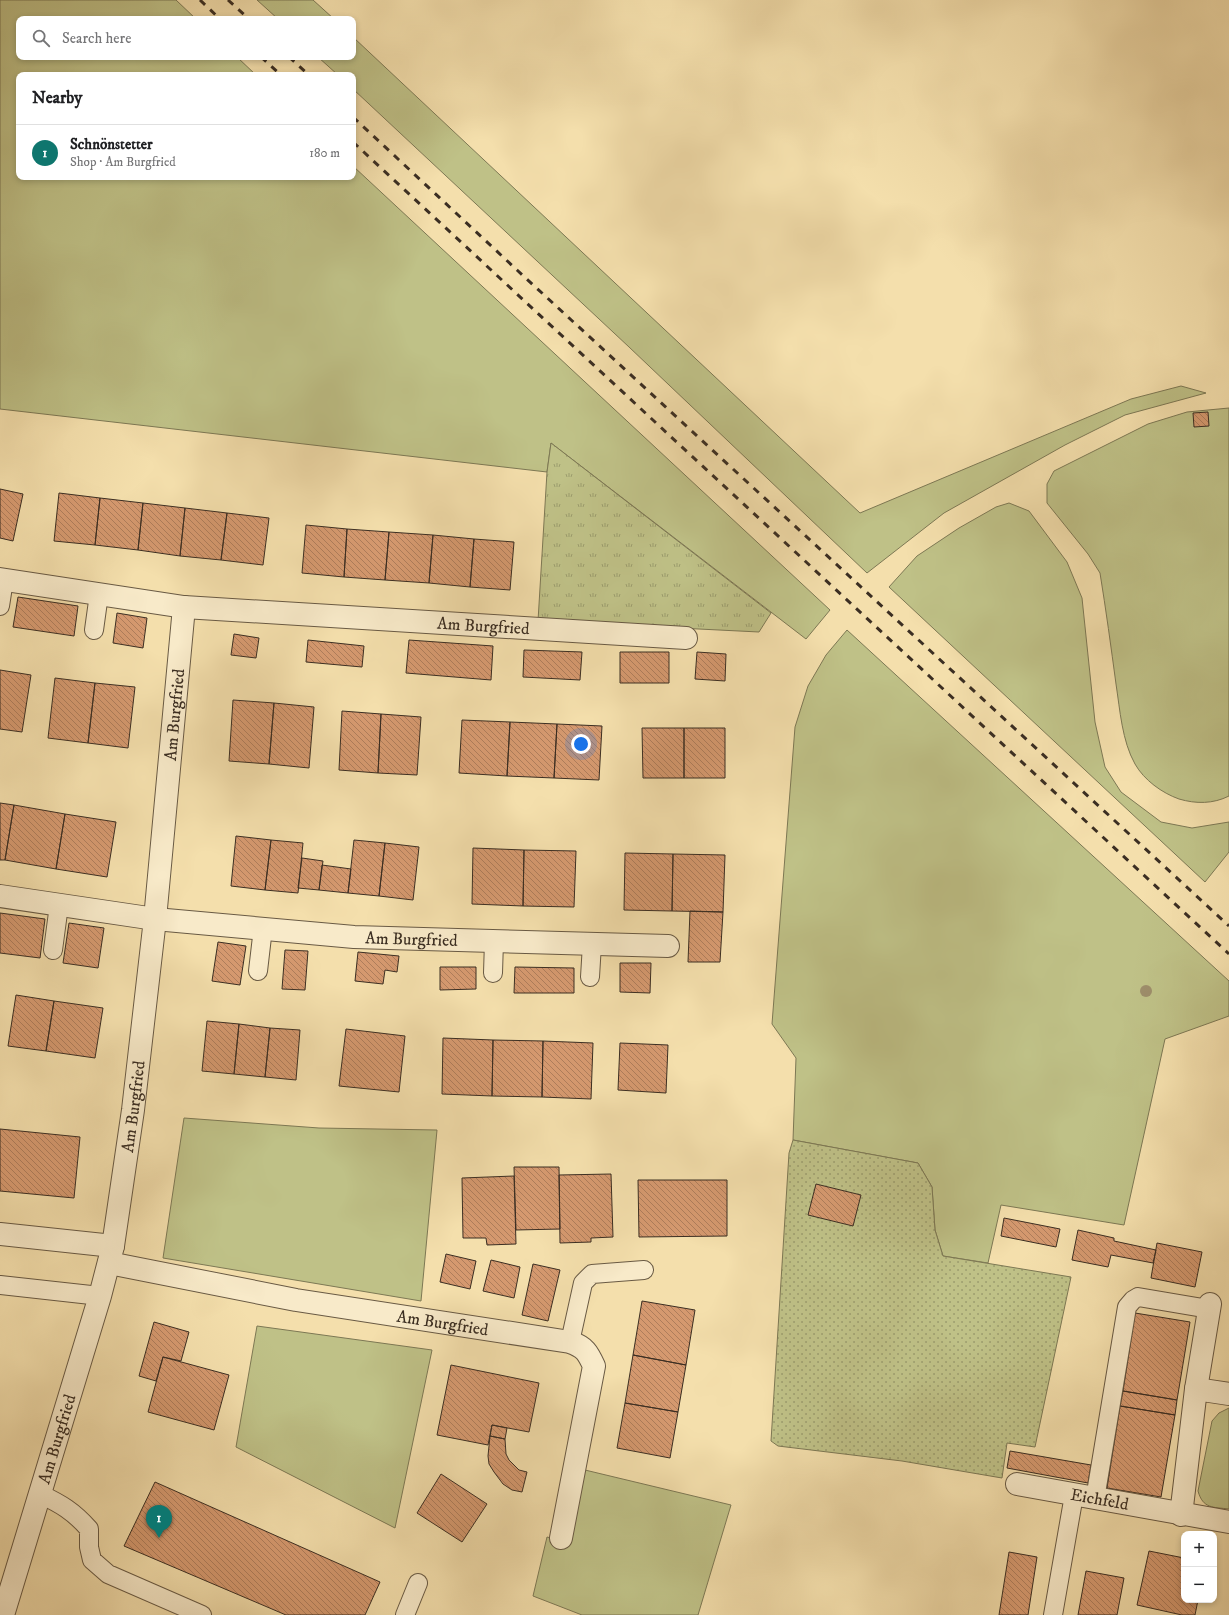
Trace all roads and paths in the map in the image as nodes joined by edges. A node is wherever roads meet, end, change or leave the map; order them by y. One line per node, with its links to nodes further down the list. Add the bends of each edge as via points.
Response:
1 (2, 580): 2 (street, Am Burgfried); 3 (lane)
2 (99, 594): 4 (street, Am Burgfried); 5 (lane)
3 (0, 606)
4 (184, 606): 6 (street, Am Burgfried); 9 (street, Am Burgfried)
5 (94, 630)
6 (686, 638)
7 (0, 896): 8 (street, Am Burgfried)
8 (59, 905): 9 (street, Am Burgfried); 14 (lane)
9 (155, 919): 10 (street, Am Burgfried); 19 (street, Am Burgfried, via 133,1110)
10 (263, 928): 11 (street, Am Burgfried, via 354,937); 15 (lane)
11 (494, 941): 12 (street, Am Burgfried); 16 (lane)
12 (592, 944): 13 (street, Am Burgfried); 17 (lane)
13 (668, 946)
14 (53, 950)
15 (258, 970)
16 (493, 973)
17 (590, 977)
18 (0, 1234): 19 (street, Am Burgfried)
19 (111, 1254): 22 (street, Am Burgfried); 24 (street, Am Burgfried, via 296,1300)
20 (644, 1270): 24 (lane, via 592,1274 583,1283)
21 (0, 1285): 22 (lane)
22 (100, 1296): 28 (street, Am Burgfried)
23 (1209, 1306): 25 (street); 30 (lane, via 1138,1297 1127,1307)
24 (570, 1342): 33 (street, Am Burgfried, via 580,1345 594,1366)
25 (1196, 1389): 26 (street); 31 (street)
26 (1229, 1394)
27 (1017, 1484): 29 (street, Eichfeld)
28 (40, 1494): 35 (street, Am Burgfried); 36 (lane, via 65,1506 89,1529 92,1560 108,1574)
29 (1074, 1495): 30 (street, Eichfeld); 38 (lane)
30 (1096, 1499): 31 (street, Eichfeld)
31 (1181, 1515): 32 (street, Eichfeld)
32 (1229, 1522)
33 (561, 1538)
34 (418, 1583): 37 (lane)
35 (3, 1615)
36 (202, 1615)
37 (405, 1615)
38 (1053, 1615)

